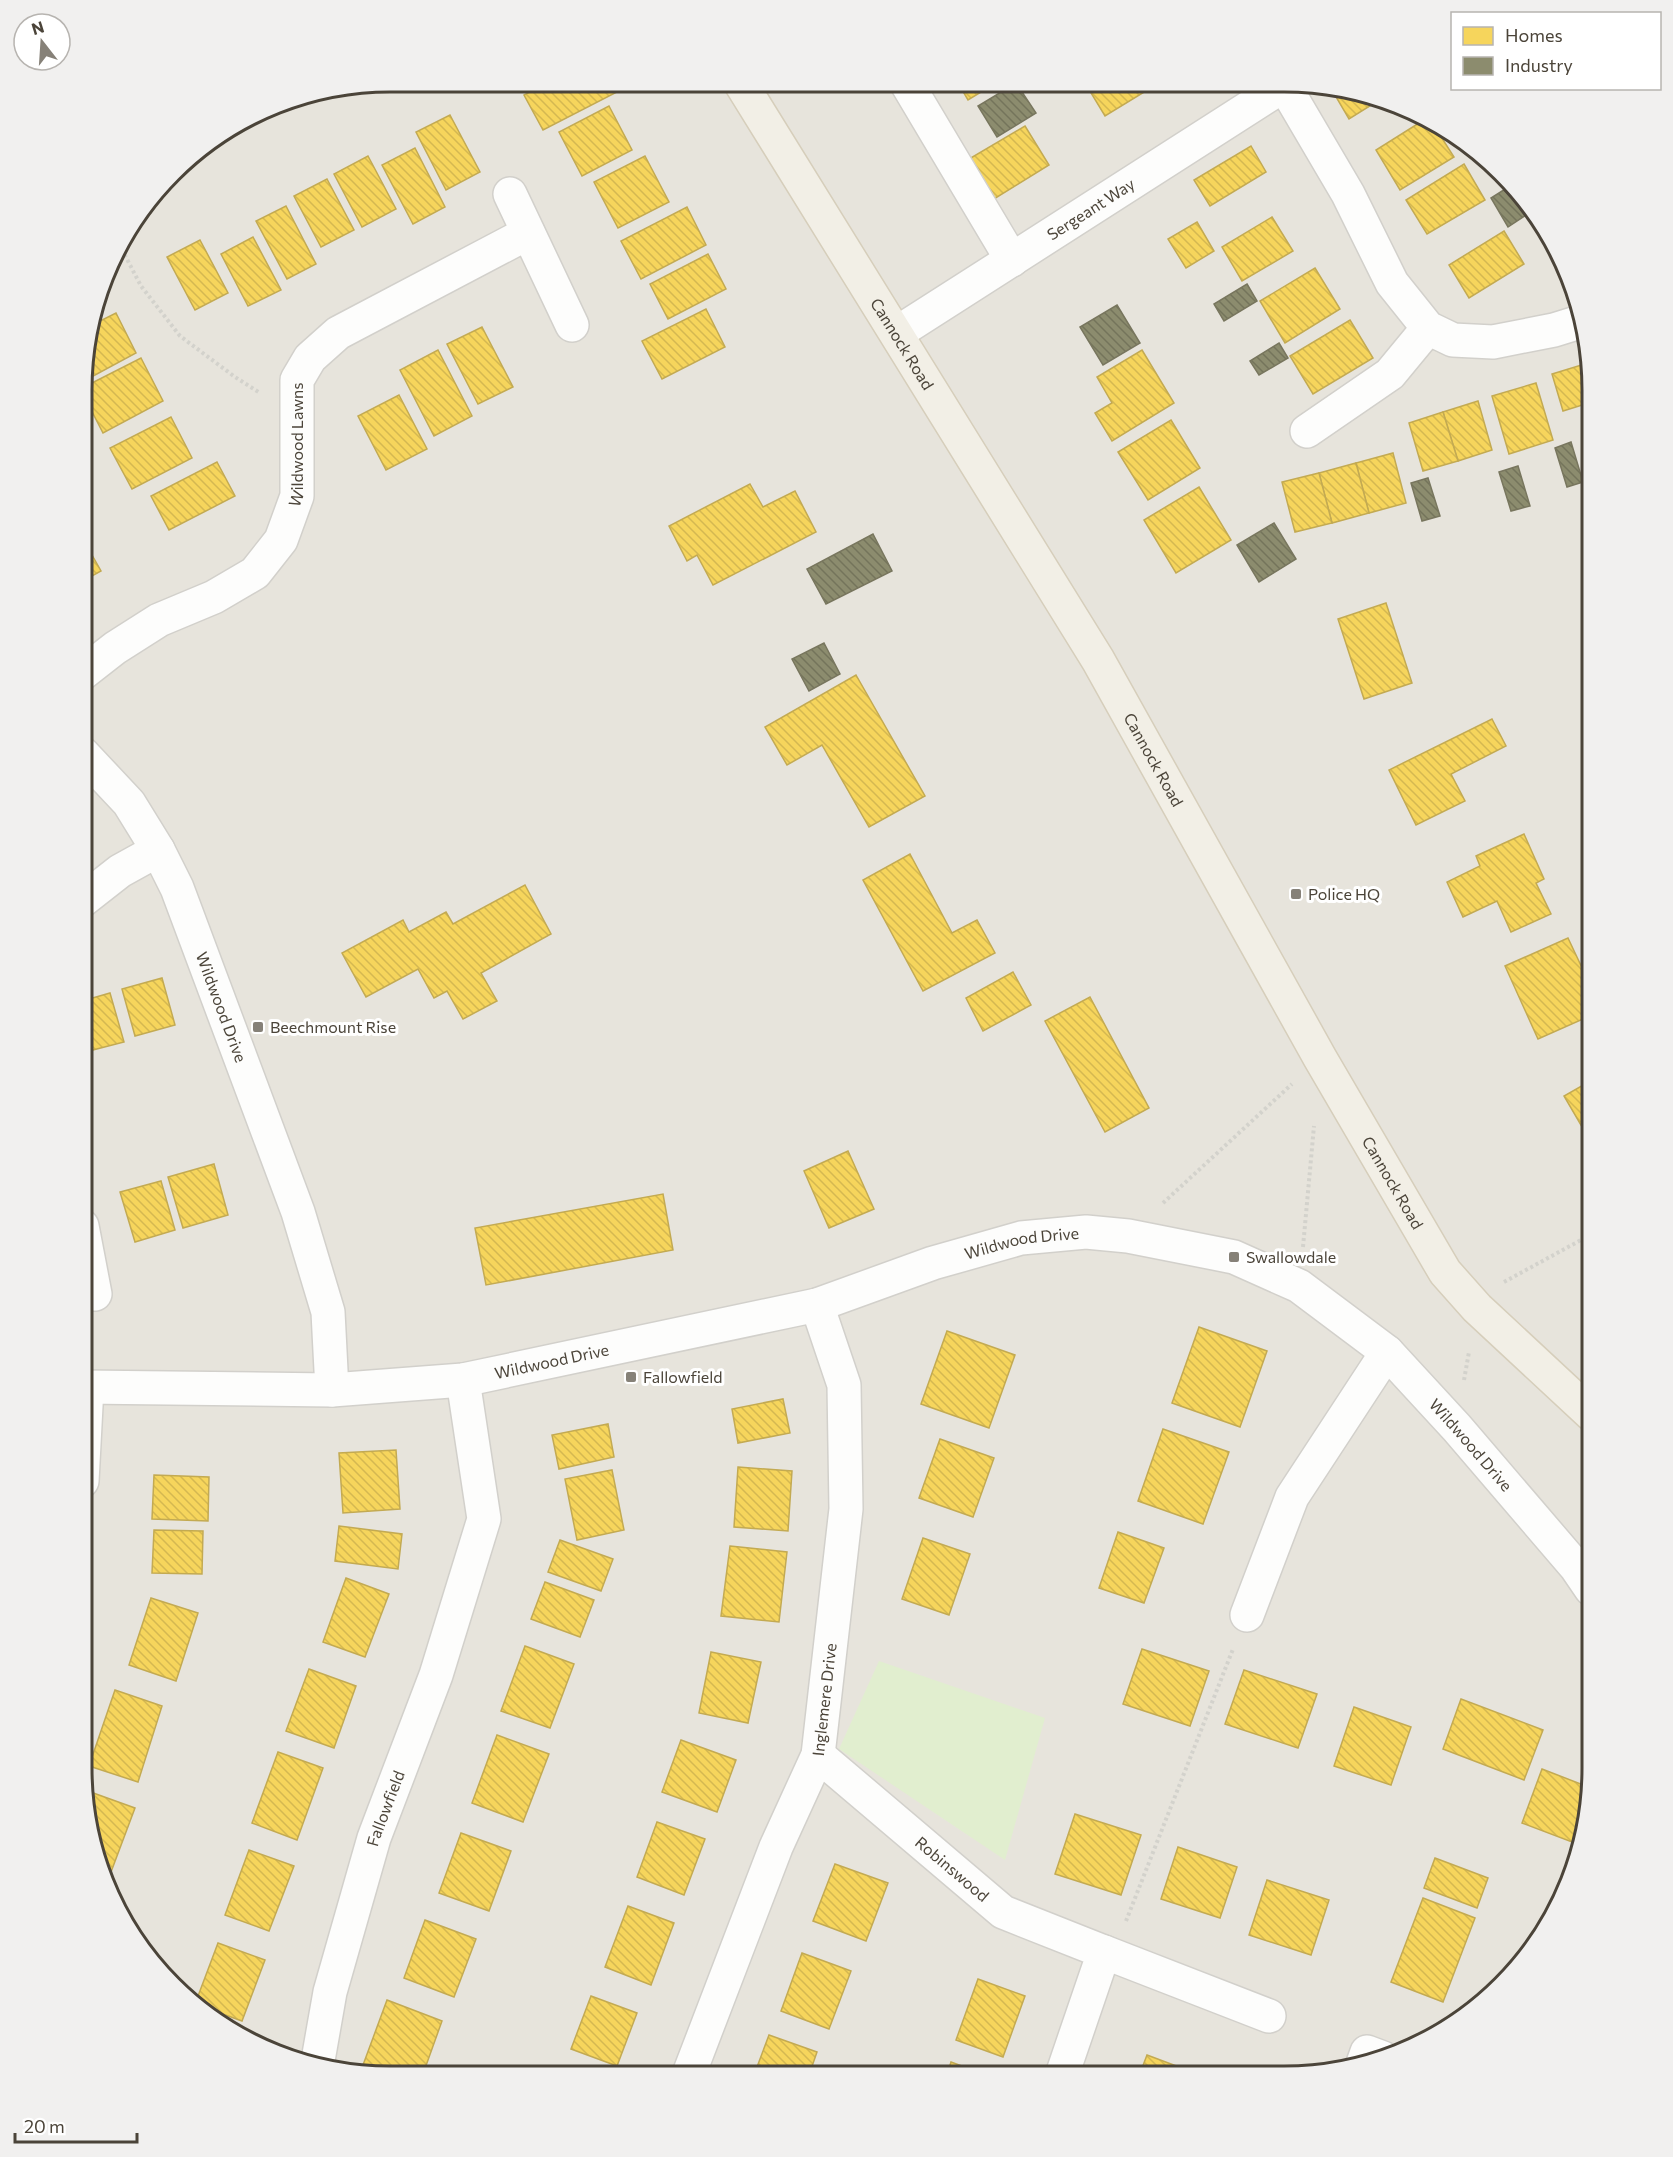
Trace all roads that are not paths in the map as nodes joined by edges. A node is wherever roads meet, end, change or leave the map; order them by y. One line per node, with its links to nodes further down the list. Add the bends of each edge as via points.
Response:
1 (746, 91): 11 (main road, Cannock Road)
2 (911, 91): 7 (street)
3 (1274, 91): 7 (street, Sergeant Way)
4 (1289, 91): 10 (street, Sergeant Way, via 1392,283)
5 (510, 194): 6 (street)
6 (528, 233): 9 (street); 13 (street, Wildwood Lawns, via 338,333 310,358 297,380 297,496 281,540 255,573 214,597 159,620)
7 (1012, 260): 11 (street, Sergeant Way)
8 (1574, 324): 10 (street, Sergeant Way, via 1493,342 1453,340)
9 (572, 325)
10 (1428, 328): 12 (street, via 1390,374)
11 (897, 333): 24 (main road, Cannock Road, via 1098,660 1320,1058 1445,1272 1477,1308)
12 (1307, 431)
13 (91, 668)
14 (91, 763): 15 (street, Wildwood Drive, via 129,803)
15 (158, 850): 16 (street, via 120,871); 23 (street, Wildwood Drive, via 177,888 298,1212 328,1312)
16 (91, 894)
17 (91, 1273): 18 (street)
18 (95, 1294)
19 (817, 1305): 20 (street, Wildwood Drive, via 933,1263 1021,1238 1086,1232 1128,1236 1234,1257 1299,1286); 21 (street, Wildwood Drive); 27 (street, Inglemere Drive, via 844,1385 846,1499)
20 (1387, 1352): 25 (street, Wildwood Drive); 26 (street, via 1292,1497)
21 (463, 1380): 23 (street, Wildwood Drive); 30 (street, Fallowfield, via 484,1519 436,1675 374,1838 330,1992)
22 (91, 1387): 23 (street, Wildwood Drive)
23 (332, 1390)
24 (1582, 1405)
25 (1582, 1576)
26 (1247, 1615)
27 (818, 1755): 28 (street, Robinswood, via 1003,1912); 31 (street, Inglemere Drive, via 776,1847)
28 (1108, 1954): 29 (street, Robinswood); 32 (street)
29 (1269, 2016)
30 (319, 2057)
31 (692, 2066)
32 (1065, 2066)

